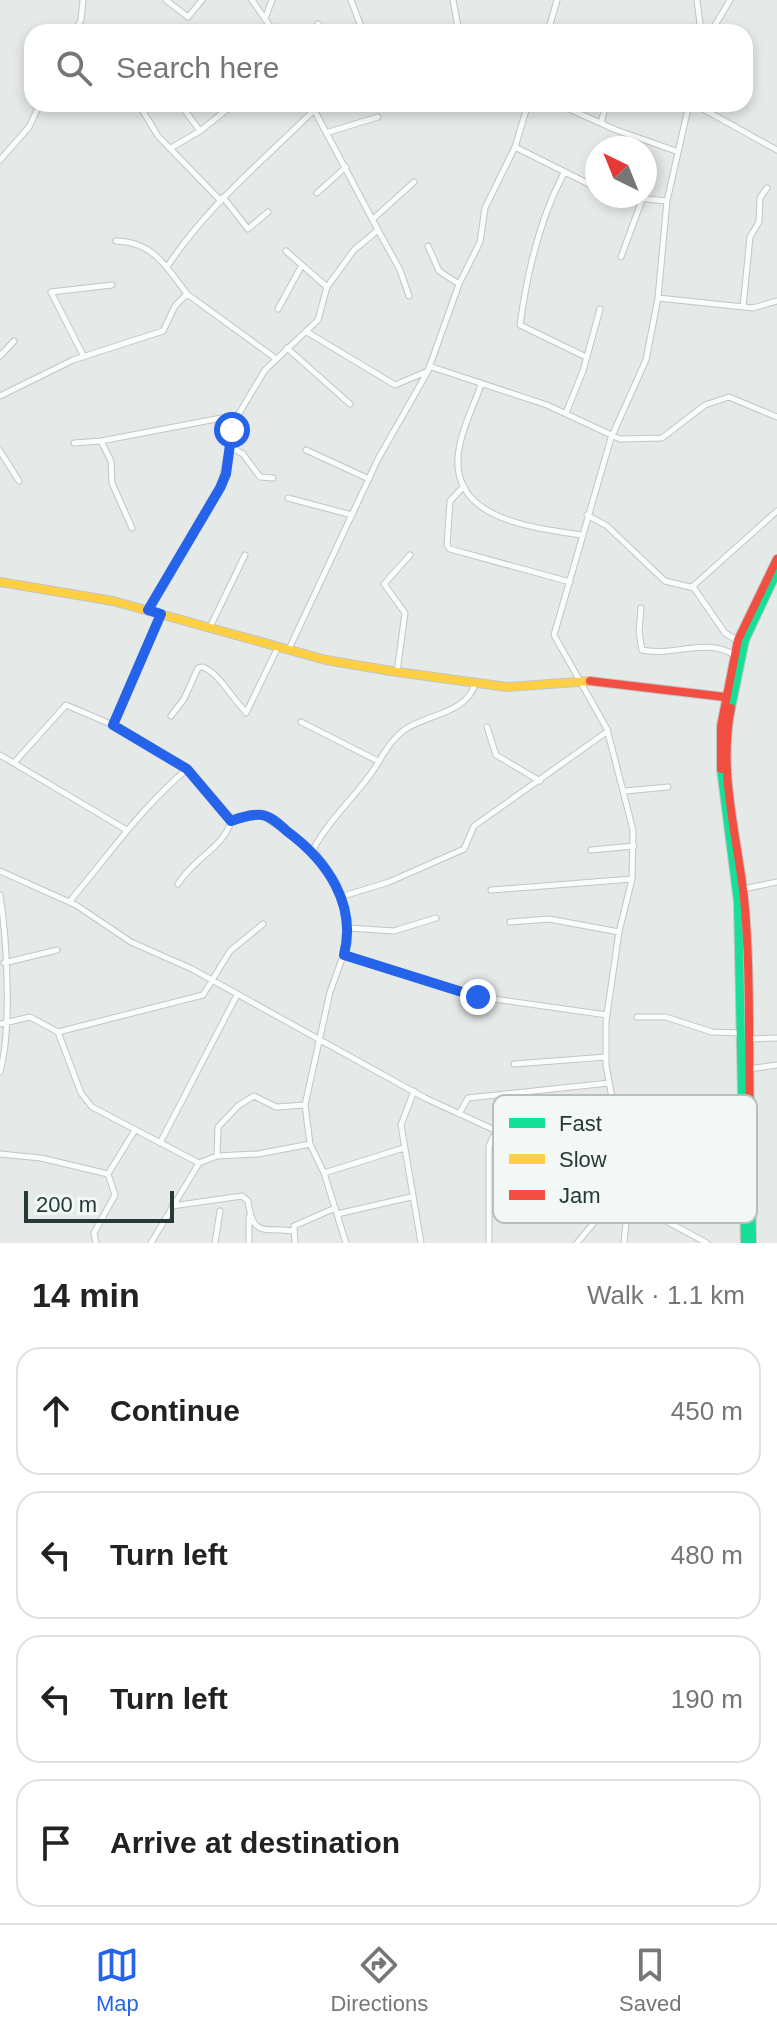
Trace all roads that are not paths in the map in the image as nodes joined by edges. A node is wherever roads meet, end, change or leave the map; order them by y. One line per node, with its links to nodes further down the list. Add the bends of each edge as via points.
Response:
1 (83, 0): 12 (street)
2 (166, 0): 3 (street, via 188,17)
3 (202, 0)
4 (252, 0): 11 (street)
5 (272, 0): 11 (street)
6 (351, 0): 14 (street)
7 (453, 0): 15 (street)
8 (557, 0): 16 (street)
9 (697, 0): 17 (street)
10 (730, 0): 18 (street)
11 (266, 16): 13 (street)
12 (79, 24)
13 (270, 24)
14 (360, 24)
15 (458, 24)
16 (550, 24)
17 (700, 24)
18 (716, 24)
19 (36, 112): 38 (street)
20 (143, 112): 35 (street)
21 (186, 112): 32 (street)
22 (224, 112): 32 (street)
23 (307, 112): 45 (street)
24 (315, 112): 33 (street)
25 (526, 112): 34 (street)
26 (576, 112): 31 (street)
27 (604, 112): 31 (street)
28 (688, 112): 37 (street)
29 (706, 112): 36 (street)
30 (378, 117): 33 (street)
31 (601, 123): 37 (street)
32 (200, 131): 35 (street)
33 (329, 132): 39 (street)
34 (515, 147): 40 (street); 58 (street, via 485,208 480,242)
35 (171, 148): 45 (street)
36 (777, 150)
37 (676, 152): 47 (street)
38 (0, 160)
39 (346, 167): 44 (street); 50 (street)
40 (564, 173): 42 (street); 73 (street, via 537,241 520,325)
41 (414, 182): 50 (street)
42 (585, 183)
43 (767, 188): 65 (street, via 750,237)
44 (317, 193)
45 (221, 199): 49 (street, via 248,229); 57 (street)
46 (657, 201): 47 (street)
47 (667, 201): 63 (street)
48 (639, 208): 55 (street)
49 (268, 212)
50 (373, 219): 51 (street)
51 (378, 230): 60 (street, via 354,250); 62 (street)
52 (116, 241): 57 (street, via 139,242)
53 (428, 246): 58 (street, via 439,271)
54 (286, 251): 56 (street)
55 (621, 257)
56 (302, 265): 60 (street); 66 (street)
57 (167, 267): 61 (street)
58 (459, 284): 75 (street)
59 (112, 285): 72 (street, via 51,292)
60 (327, 287): 68 (street, via 322,313)
61 (187, 294): 72 (street, via 157,335); 74 (street)
62 (409, 296)
63 (658, 298): 65 (street); 82 (street, via 646,360)
64 (777, 301): 65 (street)
65 (743, 307)
66 (278, 309)
67 (600, 309): 73 (street)
68 (307, 332): 70 (street); 75 (street, via 395,385)
69 (14, 341): 71 (street)
70 (287, 348): 74 (street); 78 (street)
71 (0, 356)
72 (84, 357): 77 (street)
73 (586, 357): 79 (street)
74 (275, 358): 80 (street)
75 (428, 368): 76 (street); 89 (street)
76 (481, 385): 79 (street); 91 (street, via 459,446)
77 (0, 396)
78 (350, 404)
79 (566, 413): 82 (street)
80 (238, 415): 83 (street); 85 (street)
81 (777, 417): 82 (street, via 729,397 705,405 662,438)
82 (611, 438): 95 (street)
83 (101, 441): 84 (street); 96 (street)
84 (74, 443)
85 (229, 446): 88 (street, via 243,454 260,477); 106 (street, via 220,488)
86 (306, 450): 89 (street)
87 (0, 451): 90 (street)
88 (273, 478)
89 (369, 479): 94 (street)
90 (19, 481)
91 (464, 486): 97 (street, via 472,502 486,512); 103 (street, via 450,501 450,549)
92 (288, 498): 94 (street)
93 (777, 511): 104 (street)
94 (352, 515): 111 (street)
95 (587, 515): 97 (street); 104 (street, via 607,526 665,581)
96 (132, 528)
97 (581, 535): 103 (street)
98 (245, 555): 108 (street)
99 (410, 555): 113 (street, via 384,584 405,613)
100 (777, 559): 109 (main road)
101 (777, 572): 138 (main road, via 745,640 727,728 727,784)
102 (0, 582): 106 (main road)
103 (570, 582): 114 (street, via 554,635)
104 (692, 587): 109 (street, via 725,633)
105 (641, 608): 112 (street, via 642,650 708,647)
106 (148, 610): 107 (main road)
107 (161, 614): 108 (main road); 119 (street)
108 (210, 627): 110 (main road)
109 (738, 641): 112 (main road)
110 (278, 647): 111 (main road); 117 (street, via 246,712 203,667)
111 (288, 650): 113 (main road)
112 (734, 655): 116 (main road)
113 (397, 672): 115 (main road)
114 (579, 680): 115 (main road, via 507,687); 116 (main road); 121 (street)
115 (475, 684): 123 (street, via 467,700 405,730)
116 (725, 697): 157 (main road, via 721,788 738,902)
117 (171, 716)
118 (301, 722): 123 (street)
119 (113, 725): 124 (street, via 66,705); 125 (street)
120 (487, 727): 126 (street, via 496,755)
121 (608, 731): 126 (street); 128 (street)
122 (0, 755): 124 (street)
123 (378, 761): 132 (street)
124 (14, 763): 130 (street)
125 (187, 769): 129 (street); 130 (street)
126 (541, 781): 141 (street, via 474,826 464,849)
127 (668, 787): 128 (street)
128 (625, 791): 131 (street)
129 (231, 821): 132 (street, via 268,817); 137 (street, via 223,840 189,865)
130 (125, 829): 142 (street)
131 (634, 846): 133 (street); 135 (street)
132 (313, 850): 141 (street)
133 (591, 850)
134 (0, 871): 142 (street)
135 (632, 879): 139 (street); 147 (street)
136 (777, 882): 138 (street)
137 (178, 884)
138 (743, 889): 157 (main road)
139 (491, 890)
140 (0, 895): 150 (street)
141 (340, 897): 146 (street)
142 (69, 902): 151 (street, via 131,942)
143 (436, 918): 146 (street, via 394,931)
144 (510, 922): 147 (street, via 549,919)
145 (263, 924): 151 (street, via 230,951)
146 (348, 928): 149 (street)
147 (619, 932): 153 (street)
148 (57, 950): 150 (street)
149 (344, 955): 153 (street, via 466,995); 159 (street)
150 (4, 963): 155 (street)
151 (213, 981): 152 (street); 156 (street, via 196,998)
152 (237, 995): 159 (street); 177 (street)
153 (607, 1015): 160 (street)
154 (637, 1017): 157 (street, via 666,1017)
155 (2, 1024): 156 (street, via 30,1017); 164 (street)
156 (58, 1032): 174 (street, via 86,1101)
157 (746, 1036): 158 (street); 163 (main road); 170 (main road)
158 (777, 1038)
159 (321, 1041): 166 (street); 172 (street)
160 (606, 1057): 161 (street); 165 (street)
161 (514, 1064)
162 (777, 1065): 163 (street)
163 (749, 1069): 171 (main road)
164 (0, 1072)
165 (609, 1083): 168 (street); 169 (street)
166 (414, 1091): 173 (street); 179 (street, via 401,1125)
167 (493, 1095): 173 (street, via 468,1098)
168 (496, 1095)
169 (611, 1095)
170 (747, 1095)
171 (748, 1095)
172 (305, 1105): 178 (street); 181 (street, via 276,1107 250,1097 218,1127)
173 (459, 1114): 175 (street)
174 (135, 1130): 177 (street); 184 (street)
175 (493, 1130)
176 (493, 1137): 203 (street)
177 (160, 1143): 182 (street)
178 (310, 1144): 181 (street); 183 (street)
179 (404, 1148): 183 (street); 185 (street)
180 (0, 1154): 184 (street)
181 (217, 1156): 182 (street)
182 (199, 1163): 186 (street)
183 (324, 1173): 188 (street)
184 (108, 1174): 196 (street, via 115,1195 94,1233)
185 (411, 1197): 188 (street); 202 (street)
186 (171, 1206): 189 (street, via 242,1196 248,1201); 197 (street)
187 (220, 1211): 198 (street)
188 (336, 1211): 195 (street, via 298,1223); 201 (street)
189 (249, 1217): 195 (street, via 262,1231); 199 (street)
190 (597, 1223): 204 (street)
191 (624, 1223): 205 (street)
192 (670, 1223): 206 (street)
193 (745, 1223): 207 (main road)
194 (751, 1223): 208 (main road)
195 (293, 1231): 200 (street)
196 (96, 1243)
197 (151, 1243)
198 (215, 1243)
199 (249, 1243)
200 (295, 1243)
201 (346, 1243)
202 (421, 1243)
203 (489, 1243)
204 (577, 1243)
205 (624, 1243)
206 (707, 1243)
207 (745, 1243)
208 (752, 1243)

